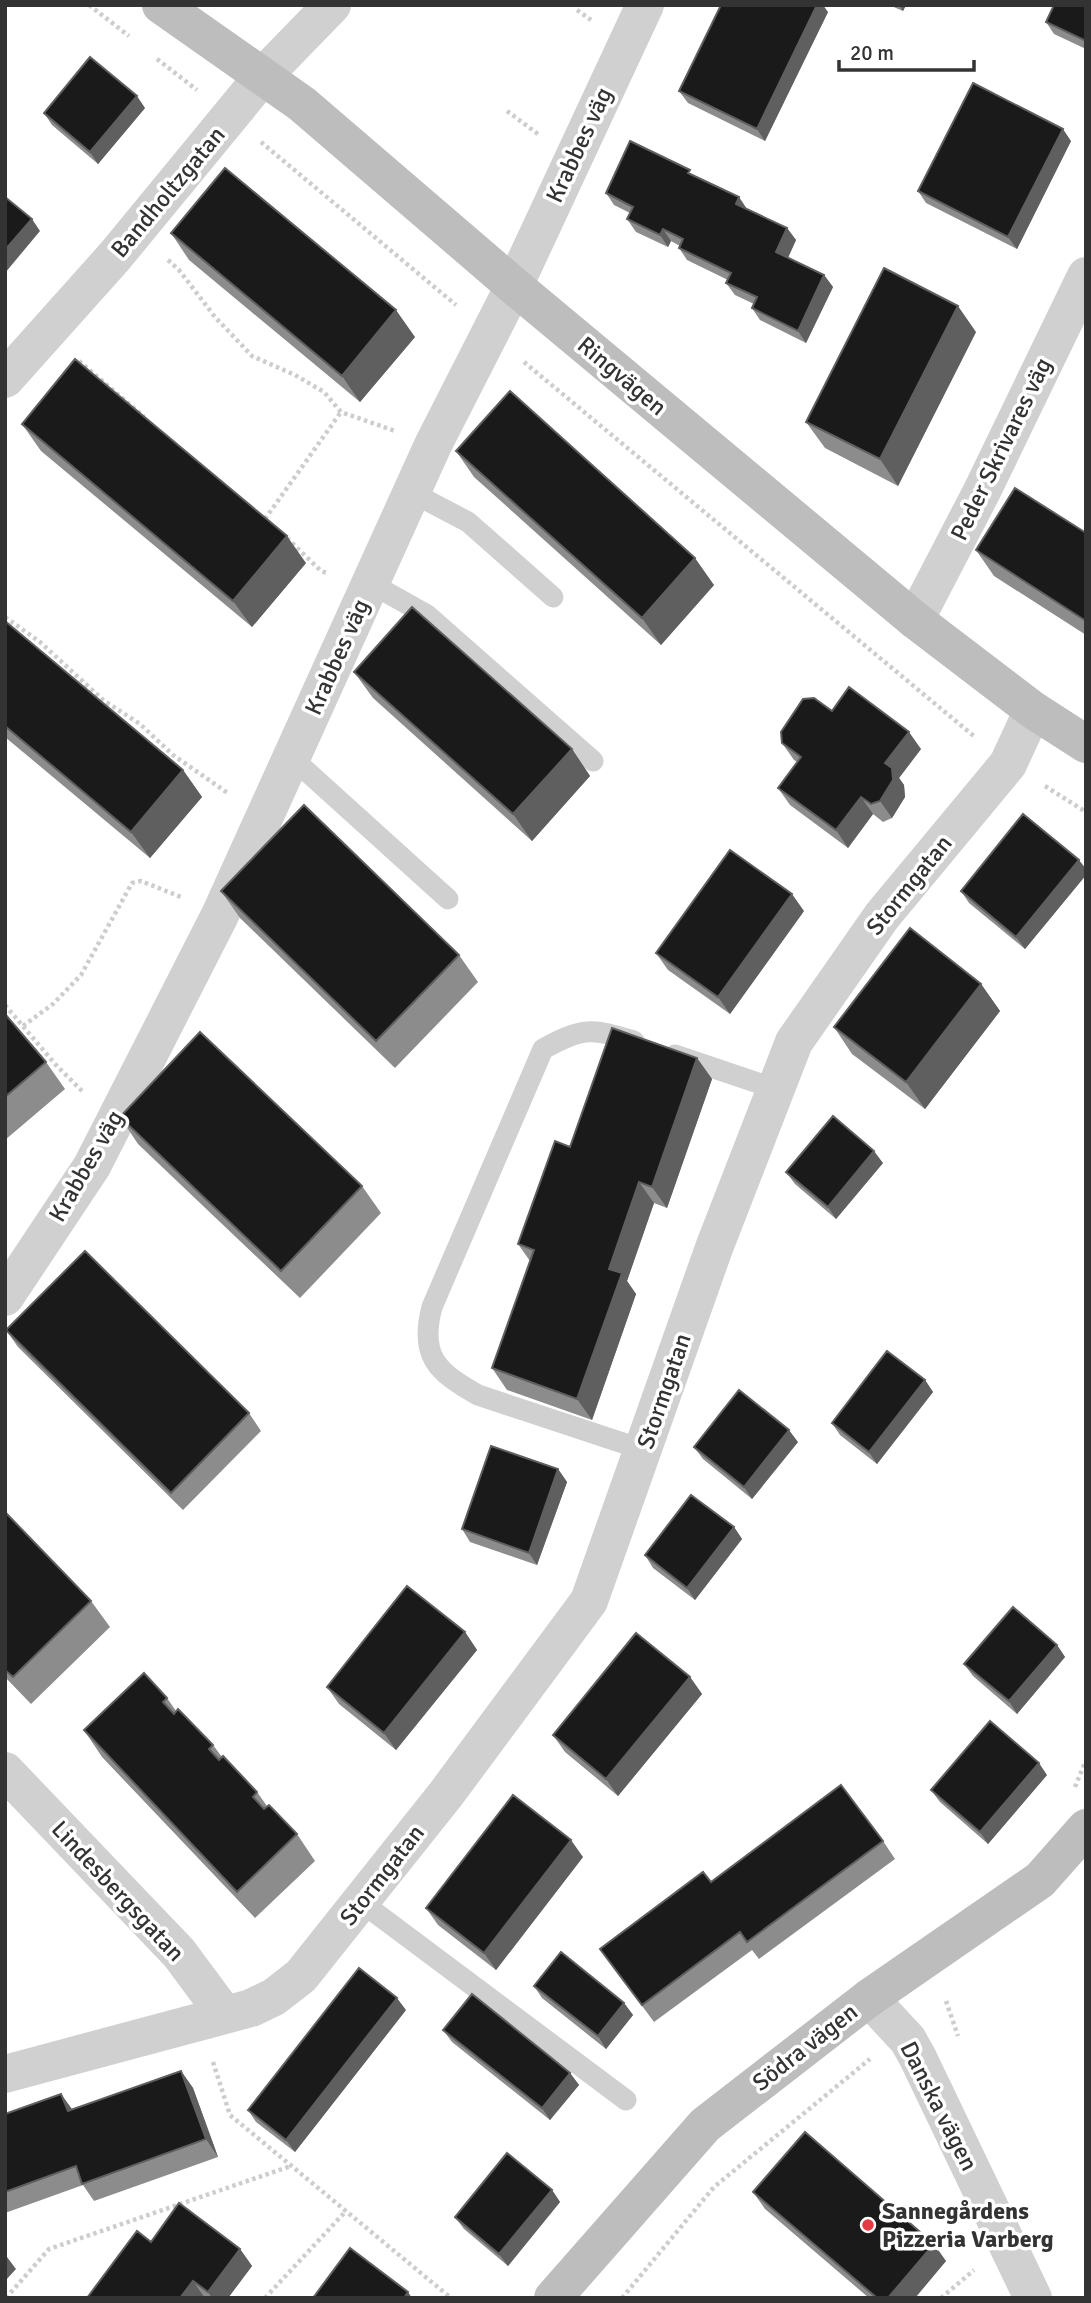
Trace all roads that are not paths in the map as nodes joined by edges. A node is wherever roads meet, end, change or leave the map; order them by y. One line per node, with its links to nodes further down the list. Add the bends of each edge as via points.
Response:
1 (161, 5): 4 (street, Ringvägen)
2 (332, 5): 4 (street, Bandholtzgatan)
3 (645, 5): 6 (street, Krabbes väg)
4 (263, 76): 6 (street, Ringvägen, via 302,104); 7 (street, Bandholtzgatan, via 136,231)
5 (1086, 276): 11 (street, Peder Skrivares väg)
6 (514, 286): 8 (street, Krabbes väg); 11 (street, Ringvägen)
7 (5, 379)
8 (411, 492): 9 (street, Krabbes väg); 10 (lane, via 468,522)
9 (368, 587): 14 (street, Krabbes väg); 15 (lane, via 427,615)
10 (553, 597)
11 (915, 620): 12 (street, Ringvägen)
12 (1033, 710): 13 (street, Ringvägen); 17 (street, Stormgatan, via 1008,764 882,916 794,1042)
13 (1086, 744)
14 (292, 758): 16 (lane); 18 (street, Krabbes väg, via 220,915 92,1166)
15 (593, 761)
16 (447, 898)
17 (776, 1089): 19 (street, Stormgatan, via 714,1248); 19 (lane, via 587,1030 543,1049 432,1307 427,1326 435,1364 461,1385 478,1395)
18 (5, 1297)
19 (644, 1450): 22 (street, Stormgatan, via 589,1601)
20 (5, 1771): 24 (street, Lindesbergsgatan, via 178,1953)
21 (1083, 1810): 23 (street, Södra vägen, via 1040,1880)
22 (361, 1902): 24 (street, Stormgatan, via 302,1976 274,1997); 26 (lane)
23 (869, 1998): 27 (street, Södra vägen, via 705,2125); 28 (street, Danska vägen, via 918,2058)
24 (225, 2015): 25 (street, Stormgatan)
25 (5, 2074)
26 (626, 2100)
27 (554, 2298)
28 (1033, 2298)

